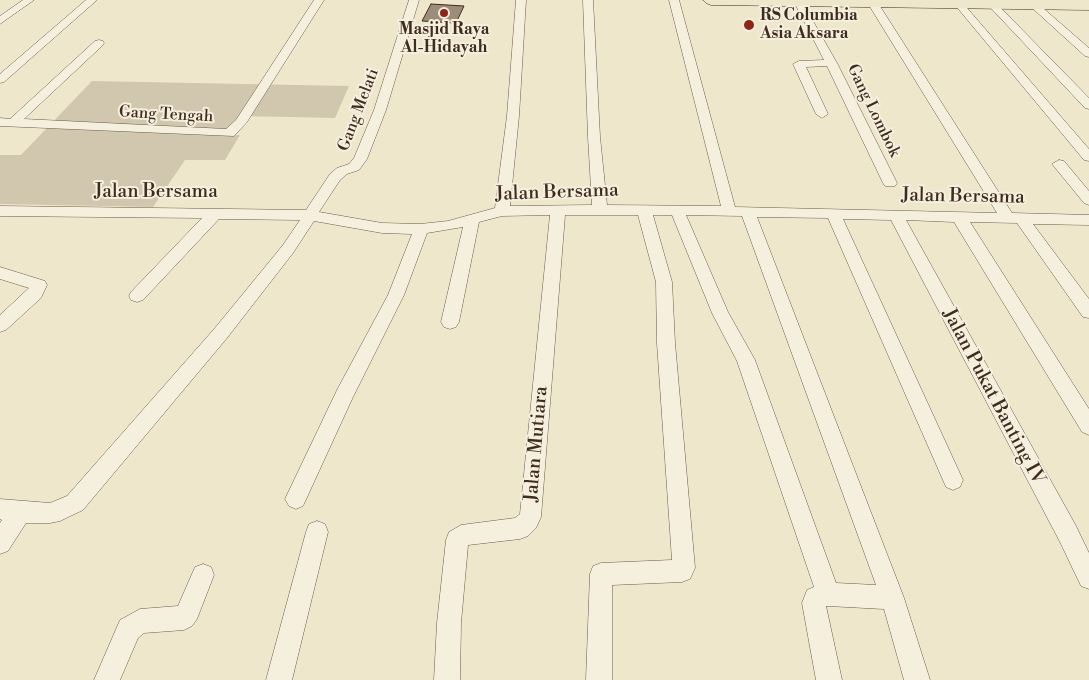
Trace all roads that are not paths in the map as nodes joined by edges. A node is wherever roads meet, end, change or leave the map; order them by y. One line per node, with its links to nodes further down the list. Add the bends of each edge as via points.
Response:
1 (29, 0): 15 (street)
2 (92, 0): 19 (street)
3 (319, 0): 22 (street, Gang Tengah, via 241,122 230,133)
4 (414, 0): 36 (street, Gang Melati, via 380,110 360,159 354,168 342,171 336,177)
5 (522, 0): 32 (street)
6 (588, 0): 28 (street)
7 (674, 0): 33 (street)
8 (711, 0): 9 (highway)
9 (797, 1): 10 (highway); 18 (street, Gang Lombok)
10 (872, 2): 11 (highway); 39 (street)
11 (958, 3): 12 (highway); 23 (street)
12 (991, 3): 13 (highway); 20 (street)
13 (1033, 4): 14 (highway); 17 (street)
14 (1085, 5)
15 (0, 21)
16 (99, 43): 22 (street)
17 (1089, 54)
18 (831, 63): 21 (street, via 799,64); 25 (street, Gang Lombok)
19 (0, 80)
20 (1089, 105)
21 (822, 114)
22 (6, 123)
23 (1089, 157)
24 (1059, 164): 26 (street)
25 (890, 182)
26 (1089, 200)
27 (558, 210): 28 (street, Jalan Bersama); 32 (street, Jalan Bersama); 60 (street, Jalan Mutiara, via 530,516 520,528 473,533 457,540)
28 (600, 210): 29 (street, Jalan Bersama)
29 (644, 210): 30 (street, Jalan Bersama); 61 (street, via 664,282 684,568 601,574)
30 (677, 210): 33 (street, Jalan Bersama); 56 (street, via 720,313 746,360)
31 (0, 211): 34 (street, Jalan Bersama)
32 (502, 211): 40 (street, Jalan Bersama)
33 (738, 212): 35 (street, Jalan Bersama); 57 (street)
34 (216, 213): 36 (street, Jalan Bersama); 44 (street)
35 (834, 215): 37 (street, Jalan Bersama); 49 (street)
36 (311, 216): 42 (street, Jalan Bersama, via 382,228); 51 (street, Gang Melati, via 221,333 91,486 68,508 50,513)
37 (896, 216): 38 (street, Jalan Bersama); 55 (street, Jalan Pukat Banting IV)
38 (959, 217): 39 (street, Jalan Bersama); 48 (street)
39 (1014, 218): 41 (street, Jalan Bersama); 45 (street)
40 (472, 220): 42 (street, Jalan Bersama); 46 (street)
41 (1089, 220)
42 (421, 229): 50 (street, via 396,295)
43 (0, 274): 47 (street, via 39,285 34,294)
44 (137, 296)
45 (1089, 312)
46 (450, 322)
47 (0, 325)
48 (1089, 426)
49 (953, 480)
50 (296, 499)
51 (10, 510): 53 (street)
52 (317, 532): 59 (street)
53 (0, 542)
54 (203, 575): 58 (street, via 184,618 140,621 129,629)
55 (1089, 578)
56 (828, 594): 57 (street); 62 (street, via 817,596 814,603)
57 (892, 598): 63 (street)
58 (107, 680)
59 (279, 680)
60 (447, 680)
61 (599, 680)
62 (829, 680)
63 (917, 680)

